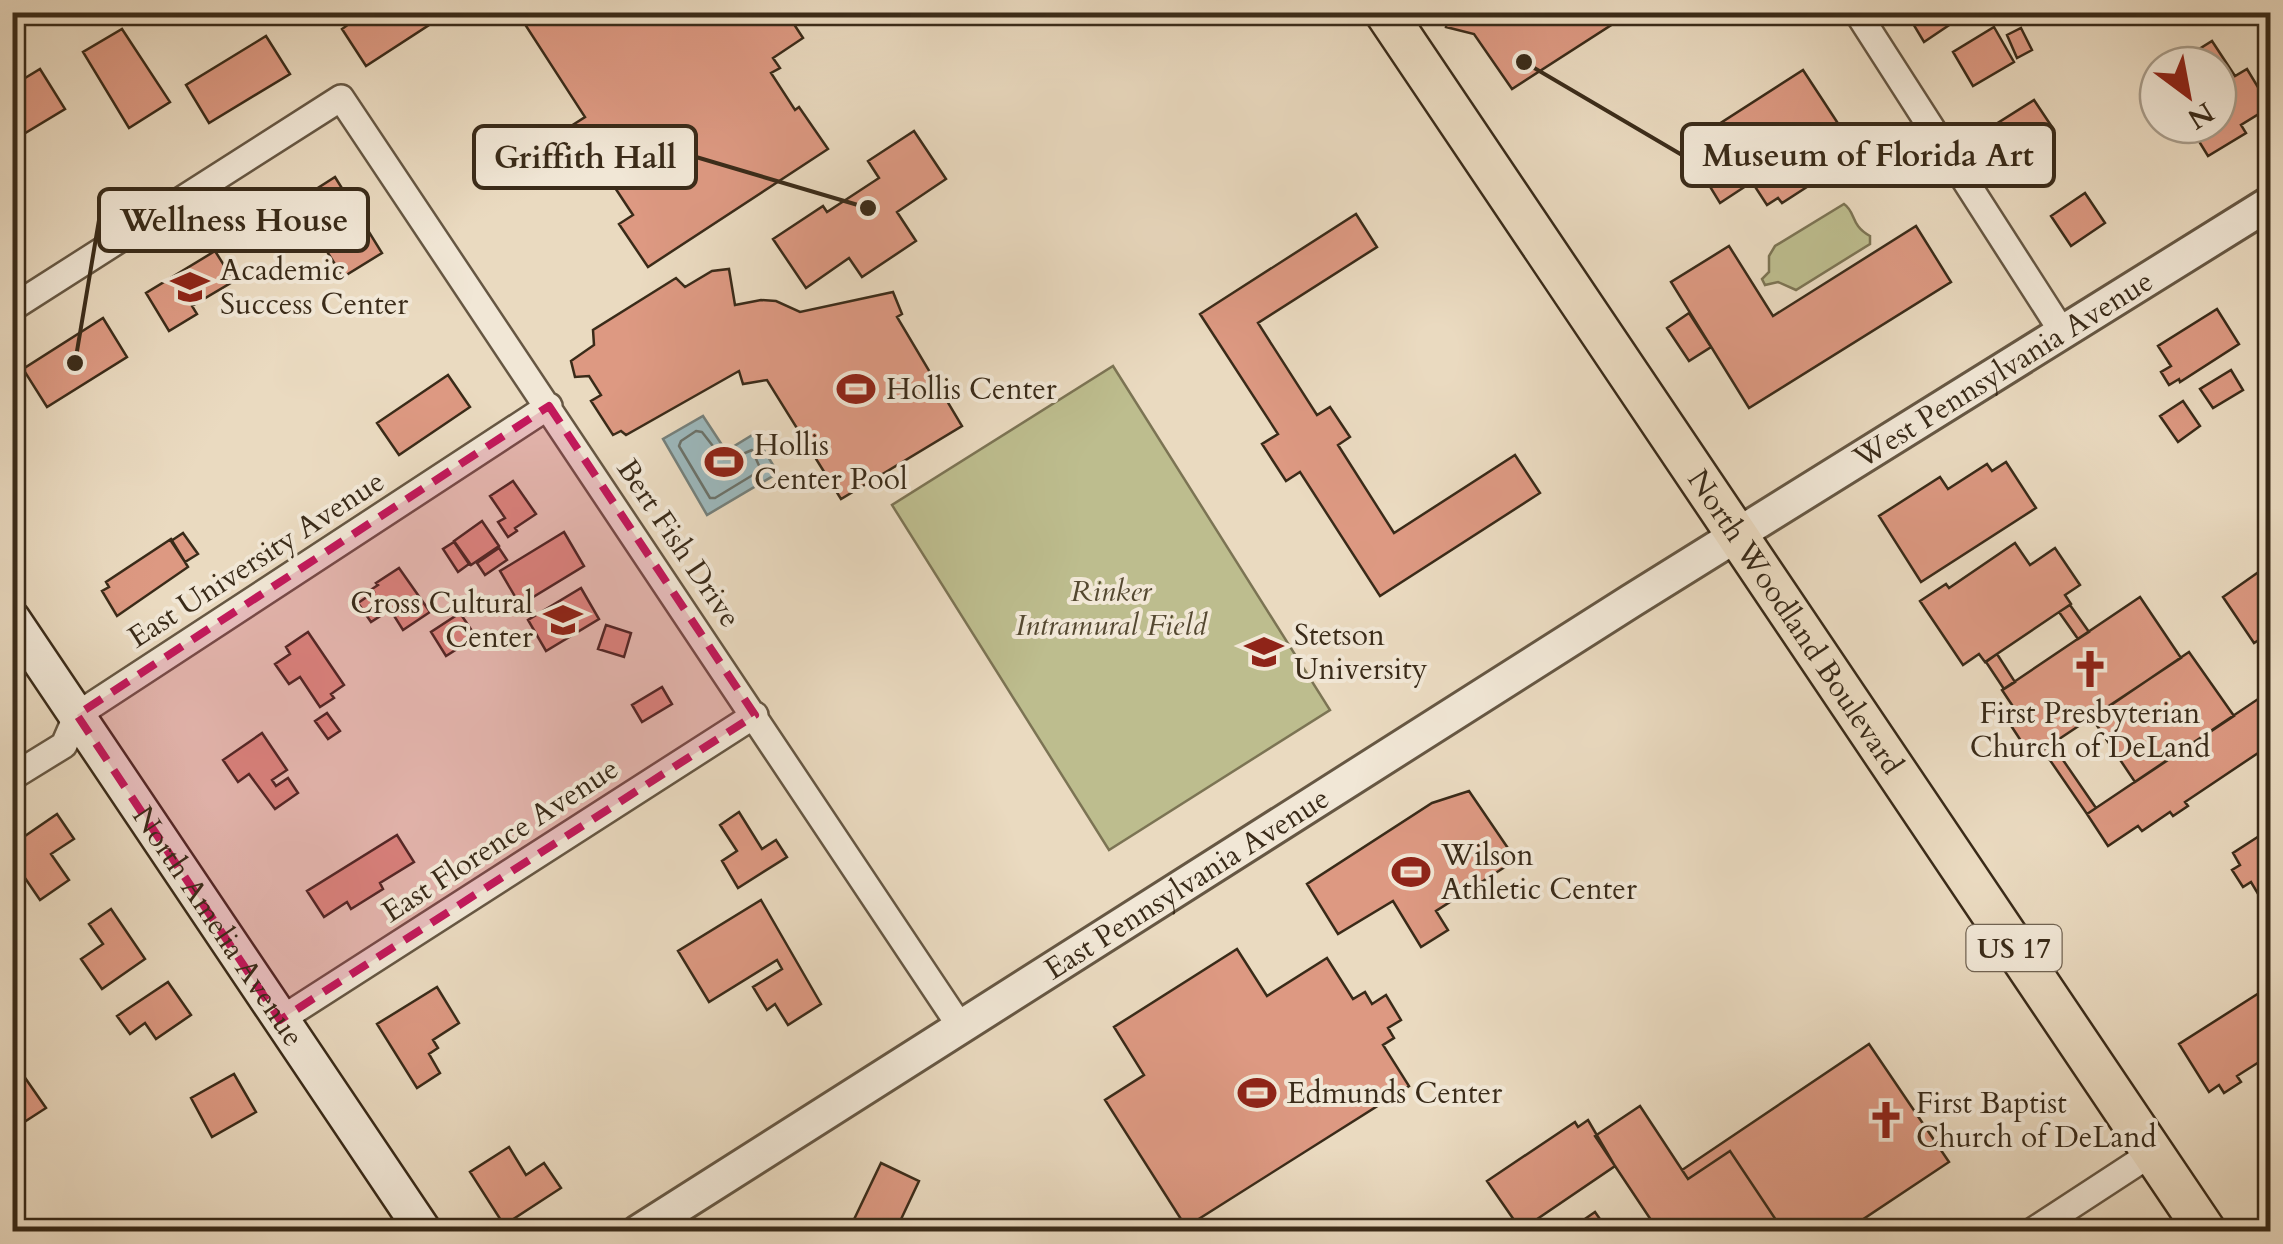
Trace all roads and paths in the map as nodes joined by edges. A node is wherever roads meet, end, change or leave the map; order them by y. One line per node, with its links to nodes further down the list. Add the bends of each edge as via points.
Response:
1 (1385, 12): 7 (main road, North Woodland Boulevard / US 17)
2 (1857, 12): 5 (street)
3 (2270, 203): 5 (street, West Pennsylvania Avenue)
4 (12, 308): 6 (street, Bert Fish Drive, via 340,98)
5 (2063, 333): 7 (street, West Pennsylvania Avenue)
6 (549, 406): 9 (street, East University Avenue); 10 (street, Bert Fish Drive)
7 (1738, 536): 13 (street, East Pennsylvania Avenue); 14 (main road, North Woodland Boulevard / US 17)
8 (12, 619): 9 (main road, North Amelia Avenue)
9 (77, 715): 11 (street, East University Avenue, via 64,745); 12 (main road, North Amelia Avenue)
10 (755, 716): 12 (street, East Florence Avenue); 13 (street, Bert Fish Drive)
11 (12, 778)
12 (280, 1020): 15 (main road, North Amelia Avenue)
13 (960, 1026): 16 (street, East Pennsylvania Avenue)
14 (2152, 1153): 17 (street); 18 (main road, North Woodland Boulevard / US 17)
15 (424, 1232)
16 (638, 1232)
17 (2031, 1232)
18 (2206, 1232)

